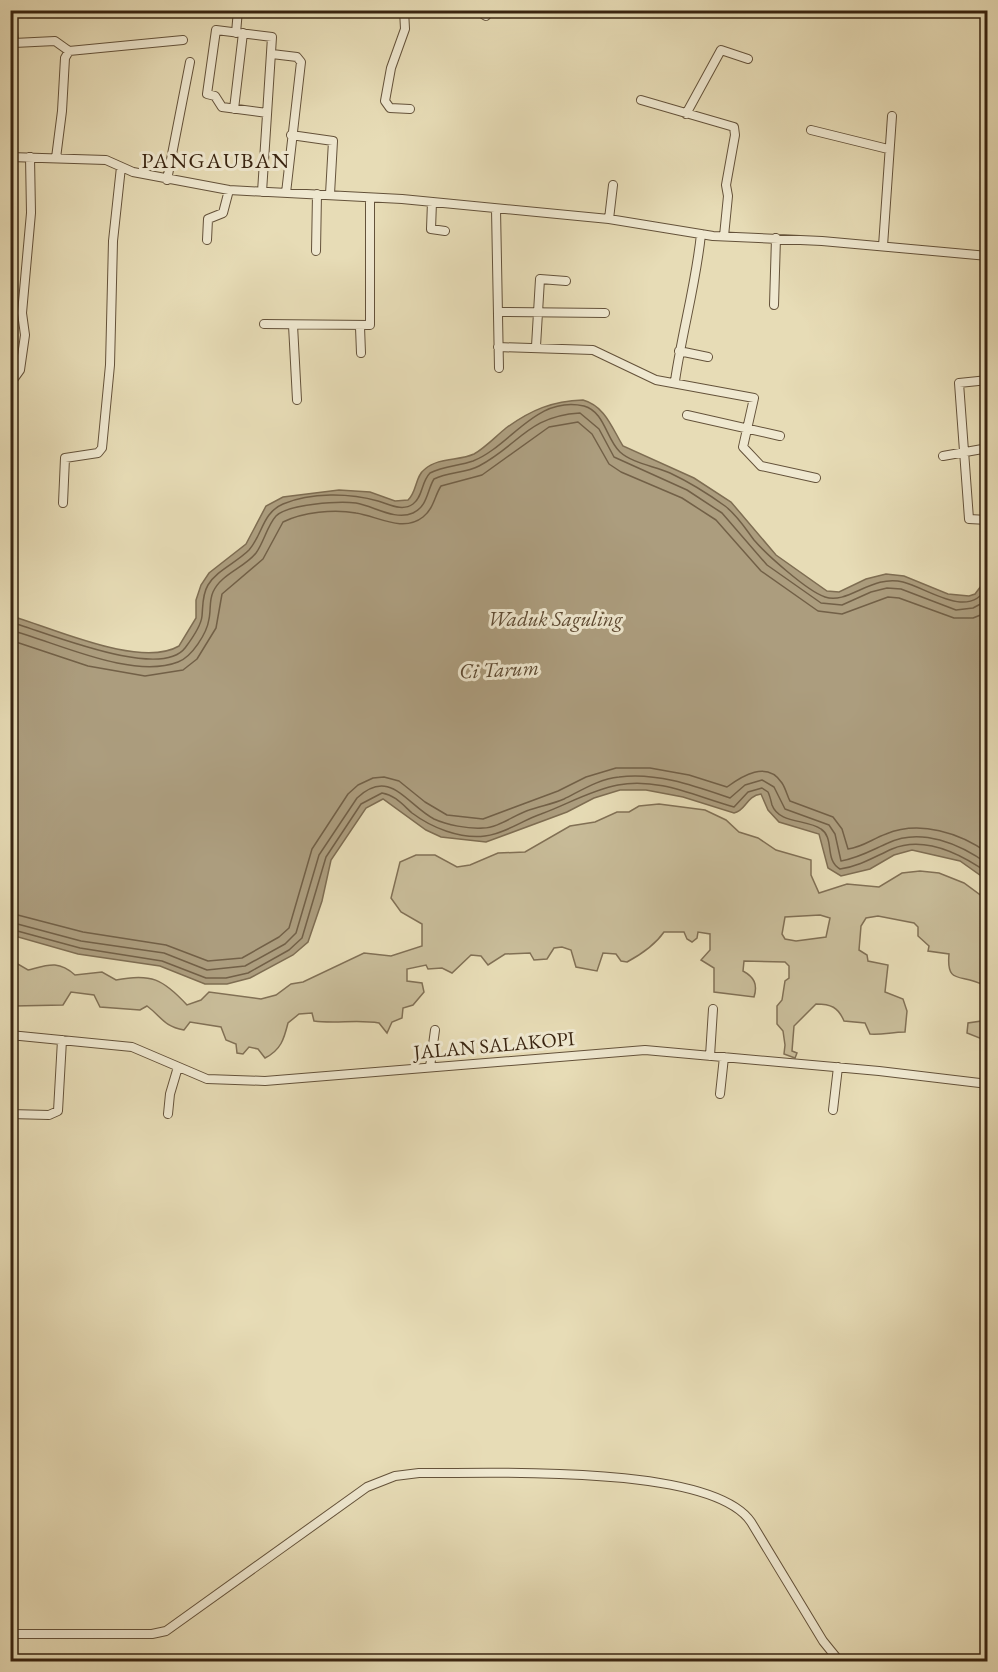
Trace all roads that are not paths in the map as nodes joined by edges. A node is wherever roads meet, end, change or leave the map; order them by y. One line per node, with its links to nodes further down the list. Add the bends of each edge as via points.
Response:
1 (11, 10): 8 (street, via 15,44 55,41)
2 (238, 10): 6 (street)
3 (404, 10): 13 (street, via 405,29 391,68 385,101 390,108)
4 (476, 10): 5 (street, via 486,15)
5 (487, 10)
6 (240, 33): 9 (street, via 272,36); 14 (street); 14 (street, via 215,31 206,93 215,96 222,107)
7 (183, 40): 8 (street)
8 (69, 51): 23 (street, via 65,58)
9 (272, 54): 15 (street); 19 (street, via 297,57 301,62)
10 (748, 59): 16 (street, via 721,50)
11 (190, 62): 25 (street)
12 (640, 100): 16 (street)
13 (410, 108)
14 (234, 109): 15 (street)
15 (267, 113): 28 (street)
16 (686, 114): 38 (street, via 732,125 735,130 726,186)
17 (892, 116): 20 (street)
18 (811, 130): 20 (street)
19 (291, 135): 29 (street); 31 (street, via 334,142)
20 (888, 149): 41 (street)
21 (10, 157): 22 (street)
22 (30, 157): 23 (street); 60 (street, via 24,335 20,370)
23 (56, 158): 24 (street, via 106,160)
24 (121, 167): 25 (street); 71 (street, via 102,448 98,453 65,458)
25 (167, 180): 27 (street)
26 (613, 184): 35 (street)
27 (229, 190): 28 (street); 40 (street, via 223,213 208,219)
28 (262, 192): 29 (street)
29 (286, 193): 30 (street)
30 (317, 194): 31 (street); 42 (street)
31 (330, 194): 32 (street)
32 (370, 198): 33 (street); 51 (street, via 371,322)
33 (432, 202): 34 (street); 36 (street, via 431,229)
34 (496, 208): 35 (street); 46 (street)
35 (609, 219): 37 (street)
36 (445, 231)
37 (700, 234): 38 (street); 54 (street, via 697,271)
38 (724, 236): 39 (street)
39 (776, 238): 41 (street); 45 (street)
40 (207, 240)
41 (883, 246): 43 (street)
42 (316, 251)
43 (987, 256)
44 (566, 280): 47 (street, via 540,279)
45 (774, 305)
46 (498, 312): 47 (street); 53 (street)
47 (538, 312): 48 (street); 52 (street)
48 (604, 313)
49 (264, 324): 50 (street)
50 (293, 325): 51 (street); 61 (street)
51 (360, 327): 55 (street)
52 (537, 346): 53 (street); 58 (street, via 601,352 654,379)
53 (498, 347): 57 (street)
54 (679, 351): 56 (street); 58 (street)
55 (361, 353)
56 (708, 357)
57 (499, 368)
58 (675, 381): 63 (street, via 754,398)
59 (987, 381): 67 (street, via 959,382)
60 (10, 384)
61 (297, 400)
62 (687, 415): 63 (street)
63 (747, 429): 65 (street); 70 (street, via 743,447 761,466)
64 (10, 431): 69 (street)
65 (780, 436)
66 (987, 448): 67 (street)
67 (964, 452): 68 (street); 72 (street, via 969,519)
68 (943, 456)
69 (10, 466)
70 (816, 478)
71 (63, 503)
72 (987, 520)
73 (713, 1009): 77 (street)
74 (435, 1030): 80 (street)
75 (10, 1035): 76 (street, JALAN SALAKOPI)
76 (62, 1040): 79 (street, JALAN SALAKOPI, via 132,1047); 85 (street, via 59,1109 50,1115)
77 (710, 1056): 78 (street, JALAN SALAKOPI); 80 (street, JALAN SALAKOPI, via 636,1051)
78 (724, 1057): 81 (street, JALAN SALAKOPI); 83 (street)
79 (178, 1067): 80 (street, JALAN SALAKOPI, via 224,1082); 86 (street)
80 (430, 1067)
81 (838, 1067): 82 (street, JALAN SALAKOPI); 84 (street)
82 (987, 1084)
83 (720, 1094)
84 (833, 1110)
85 (10, 1114)
86 (168, 1114)
87 (10, 1634): 89 (street, via 166,1631 367,1487 395,1476 606,1476 712,1495 741,1511)
88 (987, 1659): 90 (street)
89 (840, 1662)
90 (976, 1662)

